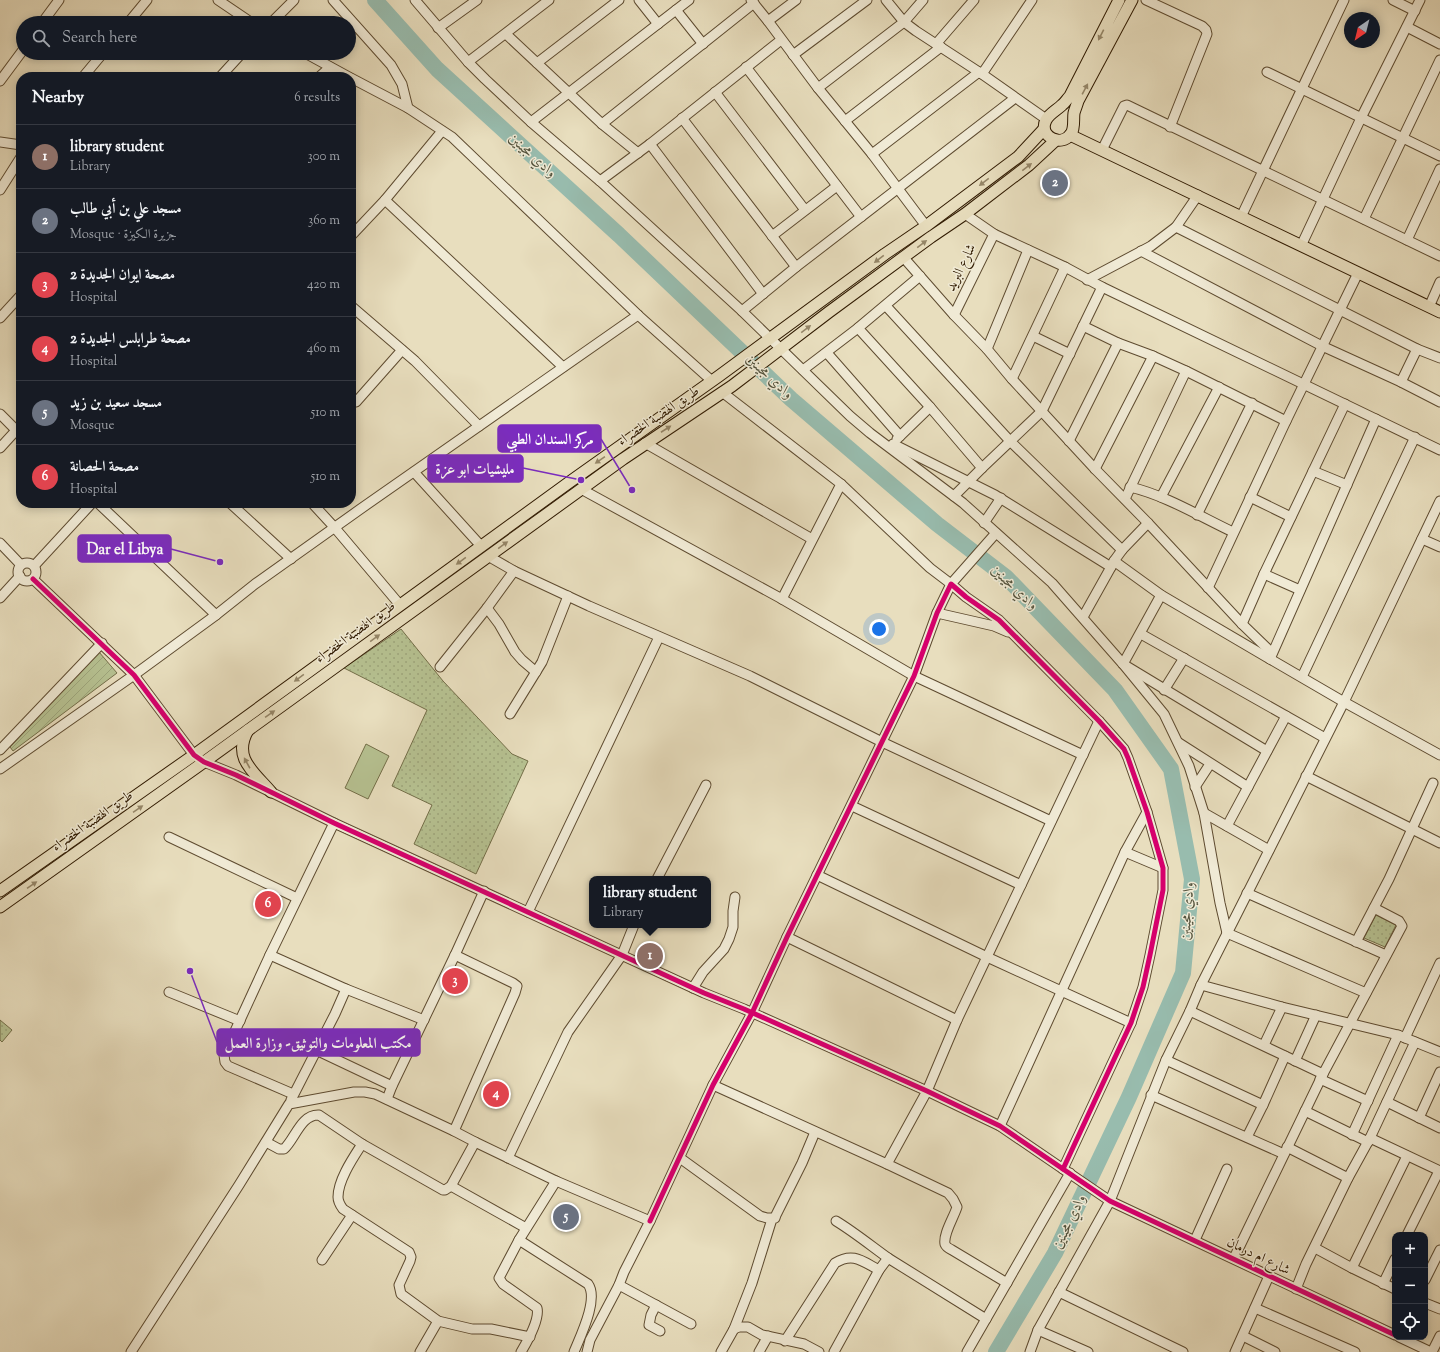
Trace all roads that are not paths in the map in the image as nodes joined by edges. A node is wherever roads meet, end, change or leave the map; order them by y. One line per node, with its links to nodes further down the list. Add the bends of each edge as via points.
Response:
1 (59, 0): 27 (street)
2 (147, 0): 28 (street)
3 (218, 0): 29 (street)
4 (294, 0): 30 (street)
5 (333, 0): 31 (street)
6 (415, 0): 37 (street)
7 (477, 0): 37 (street)
8 (549, 0): 38 (street)
9 (619, 0): 50 (street)
10 (639, 0): 34 (street)
11 (689, 0): 25 (street)
12 (796, 0): 32 (street)
13 (867, 0): 43 (street)
14 (886, 0): 33 (street)
15 (923, 0): 33 (street)
16 (974, 0): 42 (street)
17 (1032, 0): 58 (street)
18 (1119, 0): 69 (main road, طريق الهضبة الخضراء, one-way to 69, via 1070,96)
19 (1132, 0): 74 (main road, one-way to 19, via 1078,101)
20 (1146, 0): 73 (street, via 1202,26 1207,34)
21 (1344, 0): 62 (street)
22 (1393, 0): 26 (street)
23 (1420, 0): 26 (street)
24 (753, 2): 32 (street); 40 (street)
25 (676, 10): 34 (street); 40 (street)
26 (1415, 11): 36 (street)
27 (47, 16)
28 (134, 16)
29 (242, 16)
30 (277, 16)
31 (347, 16)
32 (768, 21): 39 (street)
33 (904, 22): 42 (street); 61 (street)
34 (658, 24): 63 (street)
35 (356, 26): 66 (street, via 391,65 402,84)
36 (1407, 27): 41 (street); 68 (street)
37 (438, 28): 49 (street)
38 (506, 34): 49 (street); 50 (street)
39 (781, 40): 43 (street); 52 (street)
40 (703, 44): 72 (street)
41 (1440, 44)
42 (938, 46): 58 (street); 70 (street)
43 (793, 55): 61 (street)
44 (16, 59): 60 (street)
45 (97, 60): 53 (street)
46 (236, 60): 54 (street)
47 (318, 60): 51 (street)
48 (1440, 60): 76 (street)
49 (468, 62): 71 (street)
50 (537, 63): 63 (street)
51 (330, 66): 55 (street); 56 (street)
52 (746, 67): 64 (street); 89 (street)
53 (87, 72)
54 (225, 72)
55 (324, 72)
56 (341, 72)
57 (1266, 72): 62 (street)
58 (980, 73): 65 (street); 83 (street)
59 (356, 80): 66 (street)
60 (0, 81)
61 (818, 88): 70 (street)
62 (1302, 90): 68 (street); 87 (street)
63 (568, 92): 71 (street); 72 (street)
64 (715, 92): 67 (street); 95 (street)
65 (1015, 98): 69 (street); 90 (street)
66 (408, 108): 75 (street)
67 (682, 118): 80 (street); 104 (street)
68 (1362, 118): 76 (street); 94 (street)
69 (1048, 120): 74 (main road, via 1057,112 1066,114 1070,117); 77 (main road, via 1049,136); 100 (main road, طريق الهضبة الخضراء, one-way to 100, via 1018,157)
70 (845, 121): 83 (street)
71 (531, 122): 88 (street)
72 (602, 124): 82 (street)
73 (1170, 127): 81 (street, via 1125,105); 87 (street)
74 (1072, 130): 77 (main road, via 1064,140); 81 (main road)
75 (442, 131): 93 (street); 126 (street, via 452,137)
76 (1403, 138): 84 (street); 99 (street)
77 (1056, 140): 96 (main road, طريق الهضبة الخضراء, one-way to 77, via 1030,165)
78 (0, 142): 79 (street)
79 (16, 144)
80 (650, 144): 82 (street); 118 (street)
81 (1102, 150): 92 (main road)
82 (638, 153): 88 (street)
83 (872, 154): 90 (street)
84 (1440, 156)
85 (16, 165): 91 (street)
86 (1440, 169): 105 (street)
87 (1262, 171): 94 (street); 98 (street)
88 (600, 181): 124 (street)
89 (837, 186): 95 (street); 97 (street)
90 (898, 188): 97 (street); 100 (street)
91 (0, 190)
92 (1198, 195): 98 (main road); 101 (street)
93 (386, 200): 102 (street); 143 (street)
94 (1324, 200): 99 (street); 106 (street)
95 (805, 210): 104 (street)
96 (965, 214): 103 (street); 110 (main road, طريق الهضبة الخضراء, one-way to 96)
97 (861, 217): 111 (street)
98 (1241, 217): 106 (main road)
99 (1364, 219): 105 (street)
100 (926, 226): 132 (main road, طريق الهضبة الخضراء, one-way to 132)
101 (1176, 227): 108 (street); 122 (street)
102 (356, 231)
103 (994, 234): 107 (street); 127 (street, شارع البريد)
104 (772, 236): 111 (street)
105 (1407, 240): 109 (street)
106 (1301, 246): 113 (main road)
107 (1028, 250): 112 (street); 135 (street)
108 (1141, 251): 115 (street); 134 (street)
109 (1440, 256)
110 (904, 258): 114 (street); 138 (main road, طريق الهضبة الخضراء, one-way to 110)
111 (796, 267): 118 (street)
112 (1065, 267): 115 (street); 131 (street)
113 (1358, 273): 121 (main road); 122 (street)
114 (920, 276): 120 (street); 127 (street)
115 (1087, 280): 117 (street)
116 (1440, 282): 121 (street)
117 (1102, 287): 129 (street); 149 (street)
118 (764, 294): 124 (street)
119 (16, 300): 128 (street)
120 (886, 306): 130 (street); 166 (street)
121 (1429, 307): 125 (main road)
122 (1340, 309): 134 (street); 136 (street)
123 (356, 310): 137 (street)
124 (742, 311): 132 (street)
125 (1440, 312)
126 (638, 315): 143 (street); 146 (street)
127 (954, 315): 135 (street)
128 (0, 318)
129 (1083, 326): 133 (street); 140 (street)
130 (858, 328): 139 (street); 156 (street)
131 (1032, 336): 140 (street); 147 (street)
132 (769, 340): 138 (street); 146 (main road, طريق الهضبة الخضراء)
133 (1118, 343): 141 (street); 167 (street)
134 (1322, 346): 148 (street); 149 (street)
135 (987, 348): 147 (street)
136 (1417, 349): 142 (street); 148 (street)
137 (402, 350): 152 (street); 162 (street)
138 (777, 351): 144 (street); 151 (main road, طريق الهضبة الخضراء)
139 (827, 353): 144 (street); 164 (street)
140 (1070, 354): 157 (street)
141 (1153, 356): 145 (street); 175 (street)
142 (1440, 358)
143 (563, 367): 162 (street)
144 (803, 370): 169 (street, via 850,416)
145 (1186, 371): 150 (street); 181 (street)
146 (716, 379): 171 (main road, طريق الهضبة الخضراء)
147 (1012, 379): 157 (street)
148 (1401, 382): 153 (street)
149 (1304, 385): 155 (street); 160 (street)
150 (1218, 388): 154 (street); 184 (street)
151 (722, 392): 168 (main road, طريق الهضبة الخضراء, one-way to 151); 179 (street)
152 (356, 402)
153 (1440, 402)
154 (1252, 403): 160 (street); 193 (street)
155 (1344, 404): 159 (street); 176 (street)
156 (930, 407): 164 (street); 174 (street)
157 (1042, 411): 166 (street); 167 (street)
158 (0, 414): 161 (street)
159 (1376, 419): 165 (street); 180 (street)
160 (1286, 421): 185 (street)
161 (16, 425)
162 (479, 426): 177 (street)
163 (16, 430): 170 (street)
164 (900, 436): 169 (street)
165 (1415, 437): 172 (street); 239 (street)
166 (1010, 441): 174 (street); 205 (street)
167 (1070, 441): 175 (street)
168 (645, 443): 173 (main road, طريق الهضبة الخضراء); 200 (street)
169 (890, 445): 178 (street); 183 (street)
170 (0, 448)
171 (617, 449): 173 (main road); 203 (main road, طريق الهضبة الخضراء, one-way to 203)
172 (1440, 450)
173 (623, 458): 182 (main road, طريق الهضبة الخضراء)
174 (982, 468): 178 (street)
175 (1095, 469): 187 (street)
176 (1313, 471): 180 (street); 194 (street)
177 (414, 472): 197 (street); 203 (street)
178 (968, 481): 183 (street); 186 (street)
179 (841, 484): 200 (street); 215 (street, via 930,568)
180 (1347, 485): 217 (street)
181 (1130, 487): 184 (street); 187 (street)
182 (581, 489): 206 (main road, طريق الهضبة الخضراء, one-way to 182); 221 (street)
183 (954, 496): 195 (street)
184 (1161, 497): 193 (street)
185 (1250, 497): 194 (street); 199 (street)
186 (1001, 498): 195 (street); 208 (street)
187 (1125, 499): 196 (street)
188 (1440, 501): 201 (street)
189 (87, 508): 210 (street)
190 (103, 508): 225 (street)
191 (235, 508): 207 (street)
192 (317, 508): 197 (street)
193 (1198, 515): 199 (street)
194 (1291, 517): 212 (street)
195 (984, 522): 198 (street)
196 (1148, 523): 205 (street); 216 (street)
197 (335, 528): 207 (street); 222 (street)
198 (996, 532): 215 (street); 226 (street, via 1052,583)
199 (1233, 532): 216 (street)
200 (812, 539): 221 (street)
201 (1422, 539): 204 (street); 241 (street)
202 (0, 543): 209 (street)
203 (481, 546): 222 (main road, طريق الهضبة الخضراء, one-way to 222)
204 (1440, 547)
205 (1122, 550): 208 (street)
206 (488, 556): 211 (street); 245 (main road, طريق الهضبة الخضراء, one-way to 206)
207 (291, 560): 225 (street)
208 (1112, 564): 219 (street); 226 (street)
209 (21, 565): 210 (street, via 29,563); 213 (street)
210 (34, 566): 214 (street, via 36,574)
211 (514, 571): 218 (street); 223 (street)
212 (1264, 574): 217 (street); 227 (street)
213 (20, 576): 214 (street, via 24,580); 220 (street)
214 (32, 579): 231 (street, شارع ام درمان)
215 (951, 584): 224 (street); 228 (street, via 999,620)
216 (1208, 588): 227 (street)
217 (1300, 590): 232 (street)
218 (568, 596): 230 (street); 236 (street)
219 (1161, 596): 229 (street); 232 (street)
220 (0, 598)
221 (782, 599): 238 (street)
222 (400, 605): 251 (main road, طريق الهضبة الخضراء, one-way to 251)
223 (488, 608): 235 (street); 236 (street, via 515,652)
224 (937, 613): 228 (street, via 994,626); 238 (street)
225 (216, 615): 237 (street)
226 (1083, 617): 234 (street)
227 (1242, 624): 232 (street)
228 (1013, 634): 244 (street)
229 (1141, 634): 233 (street); 234 (street)
230 (659, 637): 247 (street, via 750,676); 285 (street)
231 (102, 644): 237 (street, شارع ام درمان); 249 (street)
232 (1271, 656): 239 (street)
233 (1184, 658): 240 (street); 243 (street)
234 (1123, 664): 240 (street); 248 (street, via 1164,714)
235 (440, 667)
236 (536, 672): 242 (street)
237 (134, 675): 251 (street, شارع ام درمان); 256 (street)
238 (914, 676): 247 (street); 252 (street)
239 (1302, 677): 241 (street)
240 (1164, 690): 250 (street)
241 (1344, 702): 246 (street); 253 (street)
242 (510, 714)
243 (1286, 716): 246 (street); 250 (street)
244 (1099, 721): 252 (street); 264 (street, via 1124,749)
245 (249, 728): 254 (main road, طريق الهضبة الخضراء); 262 (main road, one-way to 245, via 248,767 242,753)
246 (1325, 738): 257 (street)
247 (882, 742): 263 (street); 266 (street)
248 (1177, 742): 255 (street); 260 (street)
249 (0, 750)
250 (1267, 751): 261 (street)
251 (194, 754): 254 (street, شارع ام درمان); 278 (main road, طريق الهضبة الخضراء)
252 (1083, 755): 266 (street)
253 (1440, 755)
254 (204, 762): 262 (street, شارع ام درمان); 283 (main road, طريق الهضبة الخضراء, one-way to 254)
255 (1210, 764): 260 (street); 261 (street)
256 (0, 769)
257 (1306, 776): 269 (street); 272 (street)
258 (1433, 783): 269 (street)
259 (706, 785): 276 (street)
260 (1196, 787): 265 (street)
261 (1248, 787): 268 (street)
262 (271, 792): 267 (street, شارع ام درمان)
263 (852, 806): 275 (street); 277 (street)
264 (1147, 812): 273 (street); 274 (street)
265 (1204, 813): 268 (street); 287 (street)
266 (1051, 821): 277 (street)
267 (334, 823): 279 (street, شارع ام درمان); 282 (street)
268 (1227, 826): 272 (street)
269 (1413, 829): 271 (street); 284 (street)
270 (169, 836): 282 (street)
271 (1440, 843)
272 (1269, 850): 280 (street)
273 (1125, 852): 274 (street); 300 (street)
274 (1163, 868): 309 (street, via 1163,890 1150,955)
275 (817, 875): 288 (street); 294 (street)
276 (659, 876)
277 (1021, 885): 294 (street)
278 (0, 891)
279 (484, 891): 285 (street, شارع ام درمان); 291 (street)
280 (1247, 892): 287 (street); 289 (street)
281 (735, 897): 297 (street, via 733,927 729,939)
282 (298, 898): 290 (street)
283 (0, 907)
284 (1374, 908): 289 (street); 293 (street, via 1402,923)
285 (528, 912): 292 (street, شارع ام درمان)
286 (633, 928): 292 (street)
287 (1227, 933): 296 (street); 301 (street)
288 (787, 937): 304 (street); 307 (street)
289 (1356, 942): 293 (street)
290 (270, 955): 298 (street); 308 (street)
291 (455, 955): 306 (street); 336 (street, via 517,986)
292 (622, 955): 297 (street, شارع ام درمان); 346 (street, via 568,1032)
293 (1386, 955): 301 (street)
294 (987, 957): 300 (street); 307 (street)
295 (1440, 963): 311 (street)
296 (1201, 985): 302 (street); 303 (street)
297 (693, 988): 304 (street, شارع ام درمان)
298 (346, 989): 306 (street); 314 (street)
299 (169, 992): 308 (street)
300 (1061, 992): 309 (street); 334 (street)
301 (1366, 993): 310 (street)
302 (1282, 1007): 305 (street); 313 (street)
303 (1190, 1011): 313 (street); 317 (street)
304 (752, 1013): 321 (street); 324 (street, شارع ام درمان)
305 (1316, 1015): 310 (street); 318 (street)
306 (424, 1020): 322 (street)
307 (957, 1020): 324 (street)
308 (240, 1021): 325 (street, via 225,1052 225,1062 228,1066)
309 (1131, 1023): 351 (street)
310 (1350, 1024): 311 (street); 320 (street)
311 (1401, 1037): 312 (street); 323 (street)
312 (1415, 1042): 315 (street); 327 (street)
313 (1264, 1046): 316 (street)
314 (316, 1050): 322 (street); 325 (street)
315 (1440, 1052)
316 (1285, 1056): 318 (street); 331 (street)
317 (1166, 1060): 326 (street); 331 (street)
318 (1295, 1060): 320 (street)
319 (1440, 1072): 333 (street)
320 (1321, 1077): 329 (street); 332 (street)
321 (713, 1085): 337 (street); 347 (street)
322 (392, 1086): 328 (street)
323 (1374, 1087): 327 (street); 329 (street)
324 (928, 1091): 334 (street, شارع ام درمان); 348 (street)
325 (293, 1094): 330 (street)
326 (1151, 1095): 339 (street); 355 (street)
327 (1389, 1099): 333 (street); 340 (street)
328 (387, 1100): 330 (street, via 365,1092 354,1092); 336 (street)
329 (1368, 1101): 338 (street)
330 (289, 1104): 341 (street)
331 (1263, 1105): 339 (street)
332 (1305, 1111): 338 (street); 344 (street)
333 (1419, 1118): 335 (street)
334 (1000, 1126): 351 (street, شارع ام درمان)
335 (1440, 1128)
336 (454, 1131): 342 (street)
337 (815, 1132): 348 (street); 357 (street, via 780,1208)
338 (1352, 1135): 340 (street)
339 (1246, 1137): 344 (street)
340 (1369, 1140): 345 (street); 352 (street)
341 (266, 1142): 343 (street, via 284,1149 306,1120 315,1115); 397 (street)
342 (475, 1142): 346 (street); 354 (street)
343 (362, 1144): 354 (street, via 443,1190); 356 (street, via 350,1162 338,1194 342,1209)
344 (1285, 1150): 352 (street); 367 (street)
345 (1407, 1156): 350 (street); 370 (street)
346 (508, 1158): 353 (street)
347 (680, 1158): 357 (street, via 760,1216); 358 (street)
348 (887, 1164): 374 (street, via 948,1193 957,1207 947,1231 946,1245)
349 (1227, 1168): 363 (street)
350 (1439, 1171): 361 (street)
351 (1069, 1173): 355 (street, شارع ام درمان); 374 (street)
352 (1348, 1178): 364 (street)
353 (556, 1181): 358 (street); 360 (street)
354 (451, 1186): 360 (street)
355 (1107, 1199): 363 (street, شارع ام درمان); 379 (street)
356 (352, 1215): 368 (street); 385 (street, via 409,1252 411,1257 400,1285 401,1294)
357 (772, 1219): 387 (street)
358 (650, 1221): 376 (street)
359 (836, 1221): 366 (street, via 858,1234 866,1243)
360 (526, 1228): 362 (street)
361 (1408, 1232)
362 (519, 1240): 394 (street, via 499,1278 502,1284 537,1308 538,1314); 400 (street, via 588,1284 590,1288 589,1314)
363 (1196, 1240): 367 (street, شارع ام درمان)
364 (1315, 1248): 370 (street); 378 (street)
365 (1440, 1250): 372 (street)
366 (888, 1258): 371 (street); 384 (street)
367 (1234, 1258): 373 (street, شارع ام درمان)
368 (322, 1260)
369 (1392, 1265): 375 (street)
370 (1352, 1268): 375 (street)
371 (879, 1270): 396 (street, via 853,1257 843,1258 835,1263); 405 (street)
372 (1428, 1274)
373 (1269, 1276): 378 (street, شارع ام درمان); 382 (street)
374 (1007, 1283): 384 (street)
375 (1383, 1284): 377 (street)
376 (619, 1286): 381 (street); 401 (street, via 590,1340)
377 (1392, 1288)
378 (1296, 1289): 390 (street, شارع ام درمان)
379 (1059, 1292): 388 (street); 409 (street)
380 (1428, 1304): 383 (street)
381 (656, 1305): 386 (street); 389 (street, via 649,1325)
382 (1255, 1308): 392 (street); 412 (street)
383 (1440, 1309)
384 (986, 1319): 406 (street)
385 (438, 1321): 394 (street, via 472,1329 491,1329); 398 (street)
386 (691, 1324)
387 (734, 1329): 391 (street, via 748,1327); 402 (street)
388 (1038, 1330): 407 (street); 408 (street)
389 (660, 1331)
390 (1392, 1334)
391 (768, 1336): 396 (street); 403 (street)
392 (1243, 1336): 410 (street); 411 (street)
393 (1440, 1336): 413 (street)
394 (530, 1337): 399 (street)
395 (1406, 1340): 413 (street)
396 (785, 1341): 404 (street, via 804,1344)
397 (131, 1352)
398 (420, 1352)
399 (521, 1352)
400 (574, 1352)
401 (587, 1352)
402 (721, 1352)
403 (759, 1352)
404 (819, 1352)
405 (834, 1352)
406 (967, 1352)
407 (1030, 1352)
408 (1088, 1352)
409 (1183, 1352)
410 (1236, 1352)
411 (1275, 1352)
412 (1354, 1352)
413 (1432, 1352)

